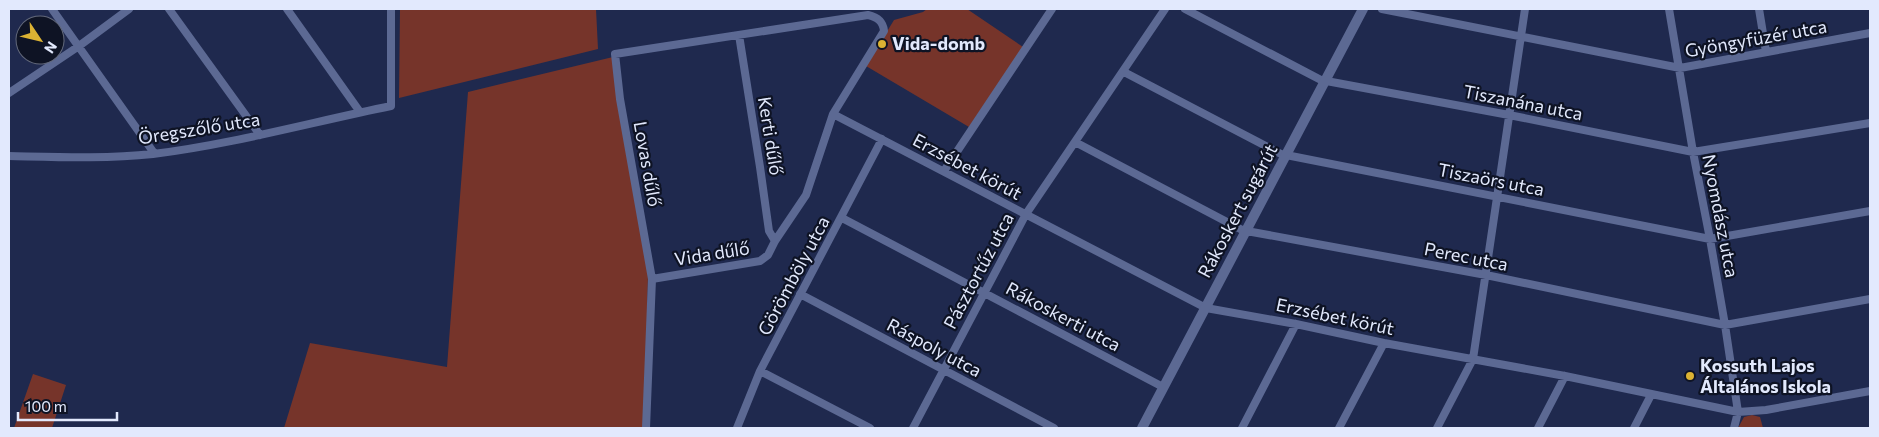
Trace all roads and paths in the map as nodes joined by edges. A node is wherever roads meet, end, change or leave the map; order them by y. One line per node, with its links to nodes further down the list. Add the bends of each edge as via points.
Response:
1 (52, 9): 17 (street)
2 (129, 9): 17 (street)
3 (169, 9): 27 (street)
4 (287, 9): 23 (street)
5 (391, 9): 23 (street, Öregszőlő utca, via 391,106)
6 (1052, 9): 34 (street)
7 (1165, 9): 20 (street, Pásztortűz utca)
8 (1185, 9): 21 (street, Tiszanána utca)
9 (1363, 9): 21 (street, Rákoskert sugárút)
10 (1382, 9): 16 (street, Gyöngyfüzér utca)
11 (1525, 9): 16 (street)
12 (1669, 9): 19 (street, Nyomdász utca)
13 (1759, 9): 18 (street)
14 (1870, 33): 18 (street, Gyöngyfüzér utca)
15 (739, 35): 24 (street, Vida dűlő, via 868,14 880,20 884,31); 41 (street, Kerti dűlő, via 769,231); 43 (street, Lovas dűlő, via 615,54)
16 (1522, 35): 19 (street, Gyöngyfüzér utca); 25 (street)
17 (78, 46): 22 (street); 31 (street)
18 (1766, 52): 19 (street, Gyöngyfüzér utca)
19 (1680, 68): 30 (street, Nyomdász utca)
20 (1124, 72): 29 (street, Pásztortűz utca); 32 (street, Tiszaörs utca)
21 (1325, 81): 25 (street, Tiszanána utca); 32 (street, Rákoskert sugárút)
22 (9, 93)
23 (360, 112): 27 (street, Öregszőlő utca)
24 (833, 114): 28 (street, Erzsébet körút); 41 (street, Vida dűlő, via 806,196)
25 (1509, 114): 30 (street, Tiszanána utca); 35 (street)
26 (1870, 123): 30 (street, Tiszanána utca)
27 (260, 135): 31 (street, Öregszőlő utca)
28 (882, 139): 34 (street, Erzsébet körút); 38 (street, Görömböly utca)
29 (1075, 142): 37 (street, Pásztortűz utca); 39 (street, Perec utca)
30 (1693, 152): 40 (street, Nyomdász utca)
31 (154, 153): 33 (street, Öregszőlő utca)
32 (1286, 155): 35 (street, Tiszaörs utca); 39 (street, Rákoskert sugárút)
33 (9, 156)
34 (944, 171): 37 (street, Erzsébet körút)
35 (1498, 196): 40 (street, Tiszaörs utca); 42 (street)
36 (1870, 211): 40 (street, Tiszaörs utca)
37 (1026, 214): 44 (street, Pásztortűz utca); 47 (street, Erzsébet körút)
38 (842, 218): 44 (street, Rákoskerti utca); 45 (street, Görömböly utca)
39 (1246, 232): 42 (street, Perec utca); 47 (street, Rákoskert sugárút)
40 (1710, 240): 49 (street, Nyomdász utca)
41 (775, 241): 43 (street, Vida dűlő, via 760,262)
42 (1486, 276): 49 (street, Perec utca); 51 (street)
43 (652, 279): 59 (street, Vida dűlő)
44 (984, 293): 52 (street, Pásztortűz utca); 55 (street, Rákoskerti utca)
45 (800, 294): 52 (street, Ráspoly utca); 53 (street, Görömböly utca)
46 (1870, 299): 49 (street, Perec utca)
47 (1206, 308): 48 (street, Erzsébet körút); 55 (street, Rákoskert sugárút)
48 (1296, 324): 50 (street, Erzsébet körút); 65 (street)
49 (1725, 325): 58 (street, Nyomdász utca)
50 (1384, 343): 51 (street, Erzsébet körút); 66 (street)
51 (1473, 359): 54 (street, Erzsébet körút); 67 (street)
52 (944, 370): 62 (street, Pásztortűz utca); 63 (street, Ráspoly utca)
53 (760, 371): 60 (street, Görömböly utca); 61 (street)
54 (1566, 376): 57 (street, Erzsébet körút); 68 (street)
55 (1164, 387): 64 (street, Rákoskert sugárút)
56 (1870, 391): 58 (street, Erzsébet körút)
57 (1652, 395): 58 (street, Erzsébet körút); 69 (street)
58 (1738, 412): 70 (street, Nyomdász utca)
59 (646, 428)
60 (737, 428)
61 (870, 428)
62 (913, 428)
63 (1054, 428)
64 (1142, 428)
65 (1242, 428)
66 (1339, 428)
67 (1437, 428)
68 (1538, 428)
69 (1634, 428)
70 (1734, 428)

